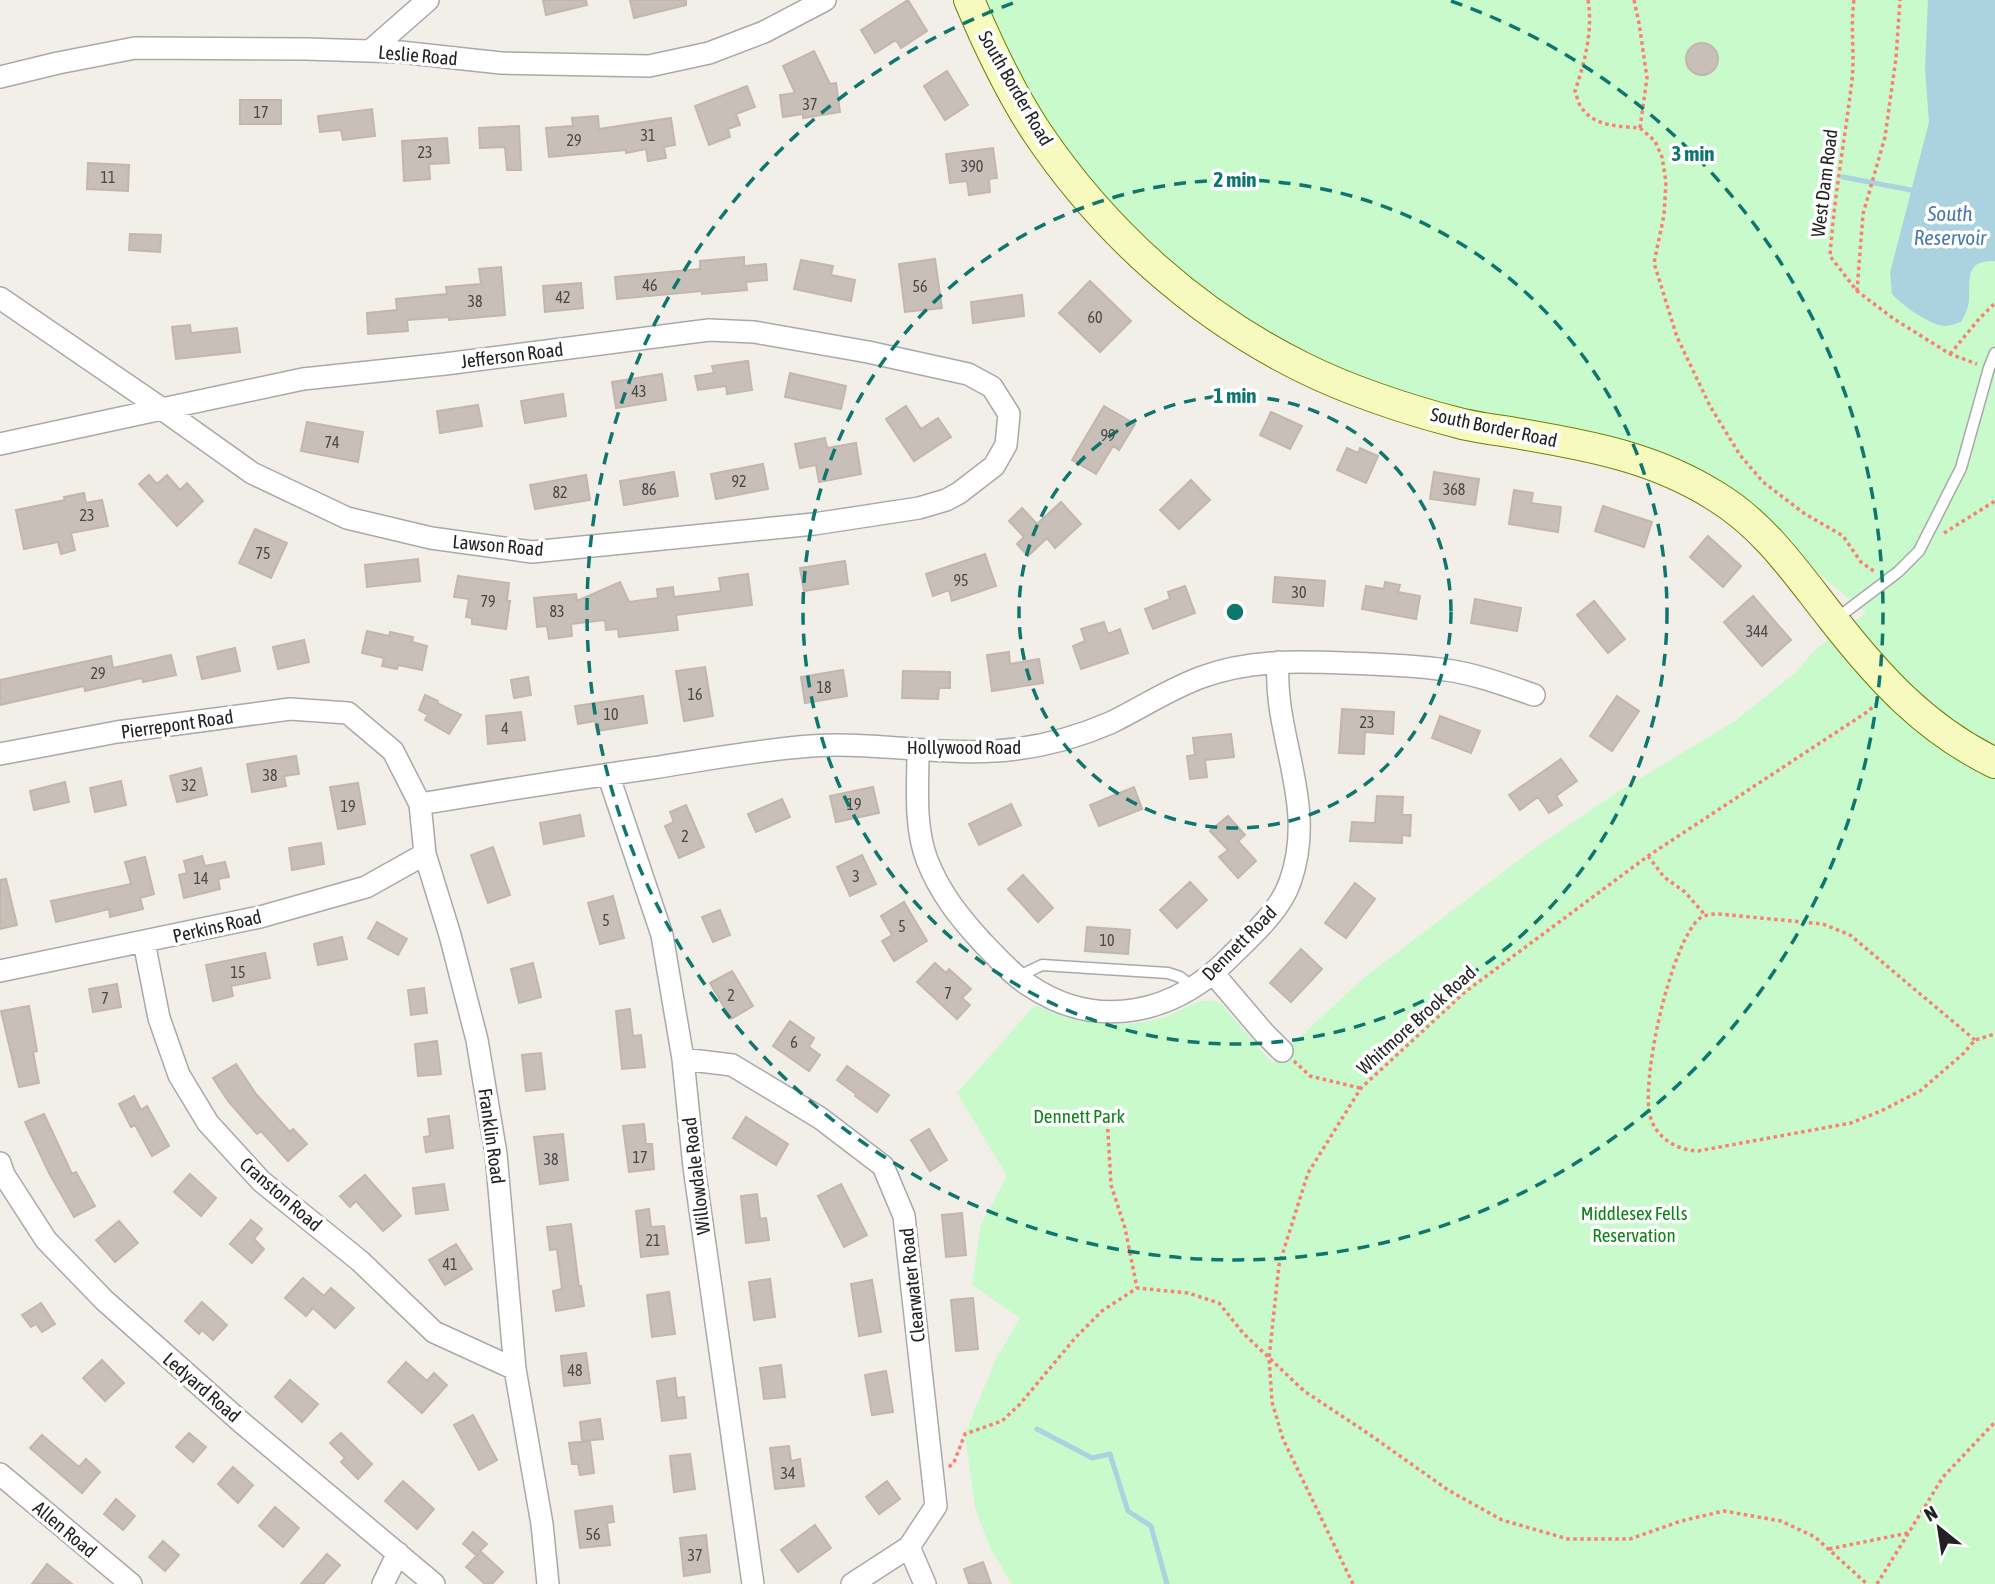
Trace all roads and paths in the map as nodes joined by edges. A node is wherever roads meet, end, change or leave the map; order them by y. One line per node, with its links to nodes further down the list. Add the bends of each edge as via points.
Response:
1 (428, 0): 8 (street)
2 (825, 0): 8 (street, Leslie Road, via 764,32 709,53 649,66 501,63)
3 (969, 0): 23 (main road, South Border Road, via 992,54 1036,130 1086,197 1134,249 1192,298 1247,337 1306,370 1372,396 1458,423 1601,449 1675,473 1748,520 1788,561)
4 (1588, 0): 10 (path, via 1586,58 1575,91 1581,108 1593,120)
5 (1634, 0): 10 (path, via 1647,78)
6 (1854, 0): 11 (path, West Dam Road, via 1852,78 1830,256)
7 (1900, 0): 11 (path, via 1885,136 1863,214)
8 (370, 51): 9 (street, Leslie Road, via 135,48)
9 (0, 78)
10 (1640, 128): 22 (path, via 1655,141 1666,182 1654,263 1677,337 1710,405 1763,482 1843,536 1861,562 1875,572)
11 (1857, 292): 15 (path, West Dam Road)
12 (0, 298): 17 (street, Lawson Road)
13 (1995, 303): 15 (path)
14 (1995, 353): 16 (lane)
15 (1950, 354): 16 (path, West Dam Road)
16 (1989, 368): 21 (lane, via 1961,468)
17 (162, 409): 18 (street, Jefferson Road, via 303,379 709,330 754,332 968,374 992,387); 18 (street, Lawson Road, via 252,473 347,518 431,538 532,552 919,509 947,500 993,466 1006,445); 19 (street, Jefferson Road)
18 (1009, 414)
19 (0, 444)
20 (1995, 500): 21 (path)
21 (1919, 551): 22 (lane)
22 (1898, 572): 23 (lane)
23 (1834, 621): 25 (main road, South Border Road)
24 (1278, 662): 26 (street, Hollywood Road, via 1446,670); 28 (street, Hollywood Road, via 1199,678 1109,723 1036,746); 38 (street, Dennett Road, via 1277,687 1297,794 1296,860 1281,900)
25 (1892, 689): 30 (main road, South Border Road, via 1939,730); 34 (path, Whitmore Brook Road, via 1867,712)
26 (1534, 695)
27 (354, 718): 29 (street, Pierrepont Road, via 348,713 290,709 117,732); 32 (street, Franklin Road, via 393,751)
28 (918, 750): 31 (street, Hollywood Road, via 813,746); 39 (street, Dennett Road, via 920,828 935,878 955,912)
29 (0, 754)
30 (1995, 763)
31 (608, 774): 32 (street, Hollywood Road); 44 (street, Willowdale Road, via 662,935)
32 (420, 804): 33 (street, Franklin Road)
33 (425, 854): 36 (street, Perkins Road, via 366,887 260,917); 50 (street, Franklin Road, via 477,1040 496,1154)
34 (1648, 856): 35 (path); 45 (path, Whitmore Brook Road, via 1465,992)
35 (1705, 915): 42 (path, via 1823,924 1850,935); 42 (path, via 1681,950 1655,1037 1649,1111 1657,1131 1672,1145 1698,1151 1851,1123 1920,1091)
36 (144, 942): 37 (street, Perkins Road); 50 (street, Cranston Road, via 159,1018 179,1074 208,1123 261,1181 360,1261 434,1332)
37 (0, 971)
38 (1213, 973): 40 (street, Dennett Road); 43 (street)
39 (1017, 976): 40 (lane, via 1042,965 1168,973); 40 (street, Dennett Road, via 1055,1000 1104,1011 1153,1006)
40 (1194, 988)
41 (1995, 1034): 42 (path)
42 (1975, 1040)
43 (1282, 1051): 45 (path, via 1310,1076)
44 (683, 1059): 53 (street, Clearwater Road, via 733,1065 820,1118 883,1166 904,1216); 62 (street, Willowdale Road, via 697,1192)
45 (1361, 1088): 49 (path, Whitmore Brook Road, via 1308,1173 1279,1265)
46 (1107, 1115): 48 (path, via 1111,1185)
47 (0, 1163): 57 (street, Ledyard Road, via 46,1240 104,1300)
48 (1137, 1288): 49 (path, via 1188,1293 1219,1303); 53 (path, via 1102,1311 1002,1421 965,1434 954,1462)
49 (1269, 1358): 56 (path, via 1304,1391 1448,1490 1502,1520 1569,1539 1630,1539 1724,1511 1781,1521); 65 (path, Whitmore Brook Road, via 1272,1402 1283,1438)
50 (515, 1369): 61 (street, Franklin Road)
51 (1995, 1422): 54 (path, via 1943,1477)
52 (0, 1474): 58 (street, Allen Road)
53 (933, 1482): 55 (street, Clearwater Road, via 936,1506)
54 (1908, 1533): 56 (path); 67 (path)
55 (909, 1547): 63 (street); 64 (street)
56 (1829, 1549): 66 (path)
57 (398, 1553): 59 (street); 60 (street, Ledyard Road)
58 (131, 1584)
59 (383, 1584)
60 (434, 1584)
61 (548, 1584)
62 (754, 1584)
63 (852, 1584)
64 (925, 1584)
65 (1353, 1584)
66 (1867, 1584)
67 (1877, 1584)

